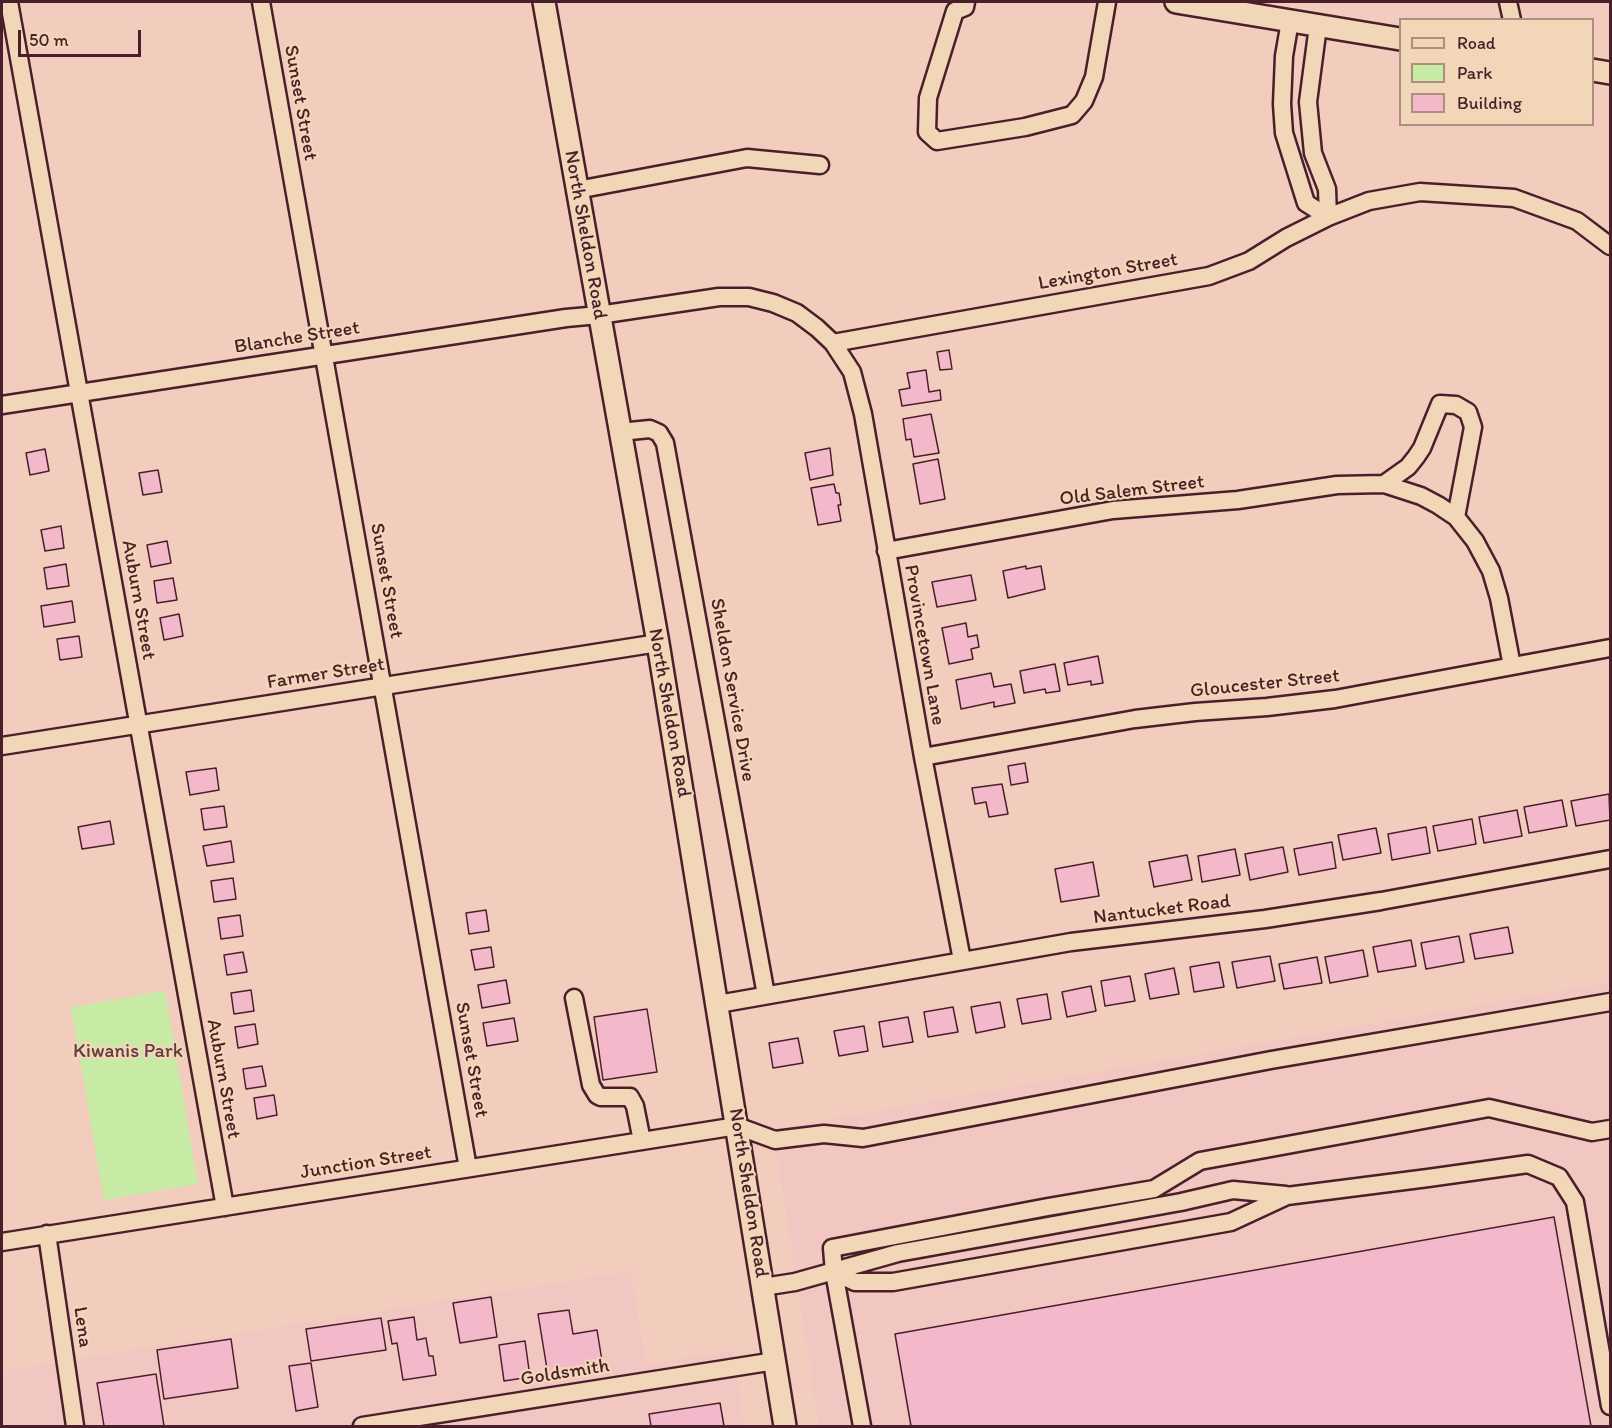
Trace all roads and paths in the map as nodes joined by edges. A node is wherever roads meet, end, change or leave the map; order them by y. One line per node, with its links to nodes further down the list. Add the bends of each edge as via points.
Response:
1 (9, 2): 22 (street, Auburn Street)
2 (261, 2): 21 (street, Sunset Street)
3 (544, 2): 16 (main road, North Sheldon Road)
4 (1107, 2): 7 (street, via 1094,77 1072,115 937,141 927,132 928,98)
5 (1176, 2): 8 (main road)
6 (1508, 2): 9 (street)
7 (957, 5)
8 (1221, 5): 10 (main road)
9 (1512, 18)
10 (1290, 21): 11 (main road); 17 (street, via 1284,56 1284,133 1306,203)
11 (1318, 26): 12 (main road); 17 (street, via 1308,102 1314,153 1327,189)
12 (1399, 39)
13 (1594, 70): 14 (main road)
14 (1611, 73)
15 (820, 165): 16 (street, via 747,158)
16 (577, 190): 19 (main road, North Sheldon Road)
17 (1328, 217): 18 (street, Lexington Street, via 1369,201 1420,192 1514,198 1577,221); 20 (street, Lexington Street, via 1249,261 1209,276)
18 (1611, 246)
19 (599, 315): 20 (street, via 718,297 749,297 796,313); 21 (street, Blanche Street); 24 (main road, North Sheldon Road)
20 (833, 343): 27 (street, Provincetown Lane, via 852,372 863,414)
21 (325, 355): 22 (street, Blanche Street); 31 (street, Sunset Street)
22 (80, 393): 23 (street, Blanche Street); 32 (street, Auburn Street)
23 (2, 405)
24 (620, 432): 28 (main road, North Sheldon Road); 37 (street, Sheldon Service Drive, via 650,429 659,433 665,443)
25 (1384, 484): 26 (street, Old Salem Street, via 1421,496); 26 (street, via 1416,457 1440,404 1456,405 1468,412 1473,427); 27 (street, Old Salem Street, via 1337,485 1238,500 1113,510)
26 (1456, 517): 30 (street, Old Salem Street, via 1491,571)
27 (886, 551): 34 (street, Provincetown Lane)
28 (658, 643): 31 (street, Farmer Street); 40 (main road, North Sheldon Road)
29 (1611, 648): 30 (street, Gloucester Street)
30 (1512, 666): 34 (street, Gloucester Street, via 1335,699 1136,719)
31 (383, 687): 32 (street, Farmer Street); 44 (street, Sunset Street)
32 (139, 724): 33 (street, Farmer Street); 46 (street, Auburn Street)
33 (2, 746)
34 (923, 757): 36 (street, Provincetown Lane)
35 (1611, 859): 36 (street, Nantucket Road, via 1381,901)
36 (962, 960): 37 (street, Nantucket Road)
37 (766, 995): 40 (street, Nantucket Road)
38 (574, 998): 43 (street, via 591,1085 601,1097 630,1097)
39 (1611, 1002): 41 (street, via 1278,1059 863,1138 824,1134 775,1140)
40 (718, 1004): 41 (main road, North Sheldon Road)
41 (738, 1126): 43 (street, Junction Street); 50 (main road, North Sheldon Road)
42 (1611, 1129): 49 (street, via 1592,1132 1489,1108 1200,1161 1154,1189 832,1248)
43 (642, 1141): 44 (street, Junction Street)
44 (468, 1168): 46 (street, Junction Street)
45 (1287, 1196): 49 (street, via 1233,1190 898,1253); 49 (street, via 1231,1222 893,1282 855,1282); 52 (street, via 1528,1164 1559,1177 1575,1202)
46 (225, 1207): 47 (street, Junction Street)
47 (47, 1234): 48 (street, Junction Street); 53 (street, Lena)
48 (2, 1242)
49 (834, 1272): 50 (street); 56 (street)
50 (763, 1287): 51 (main road, North Sheldon Road)
51 (775, 1361): 54 (street, Goldsmith); 55 (main road, North Sheldon Road)
52 (1611, 1407)
53 (75, 1426)
54 (362, 1426)
55 (785, 1426)
56 (862, 1426)

